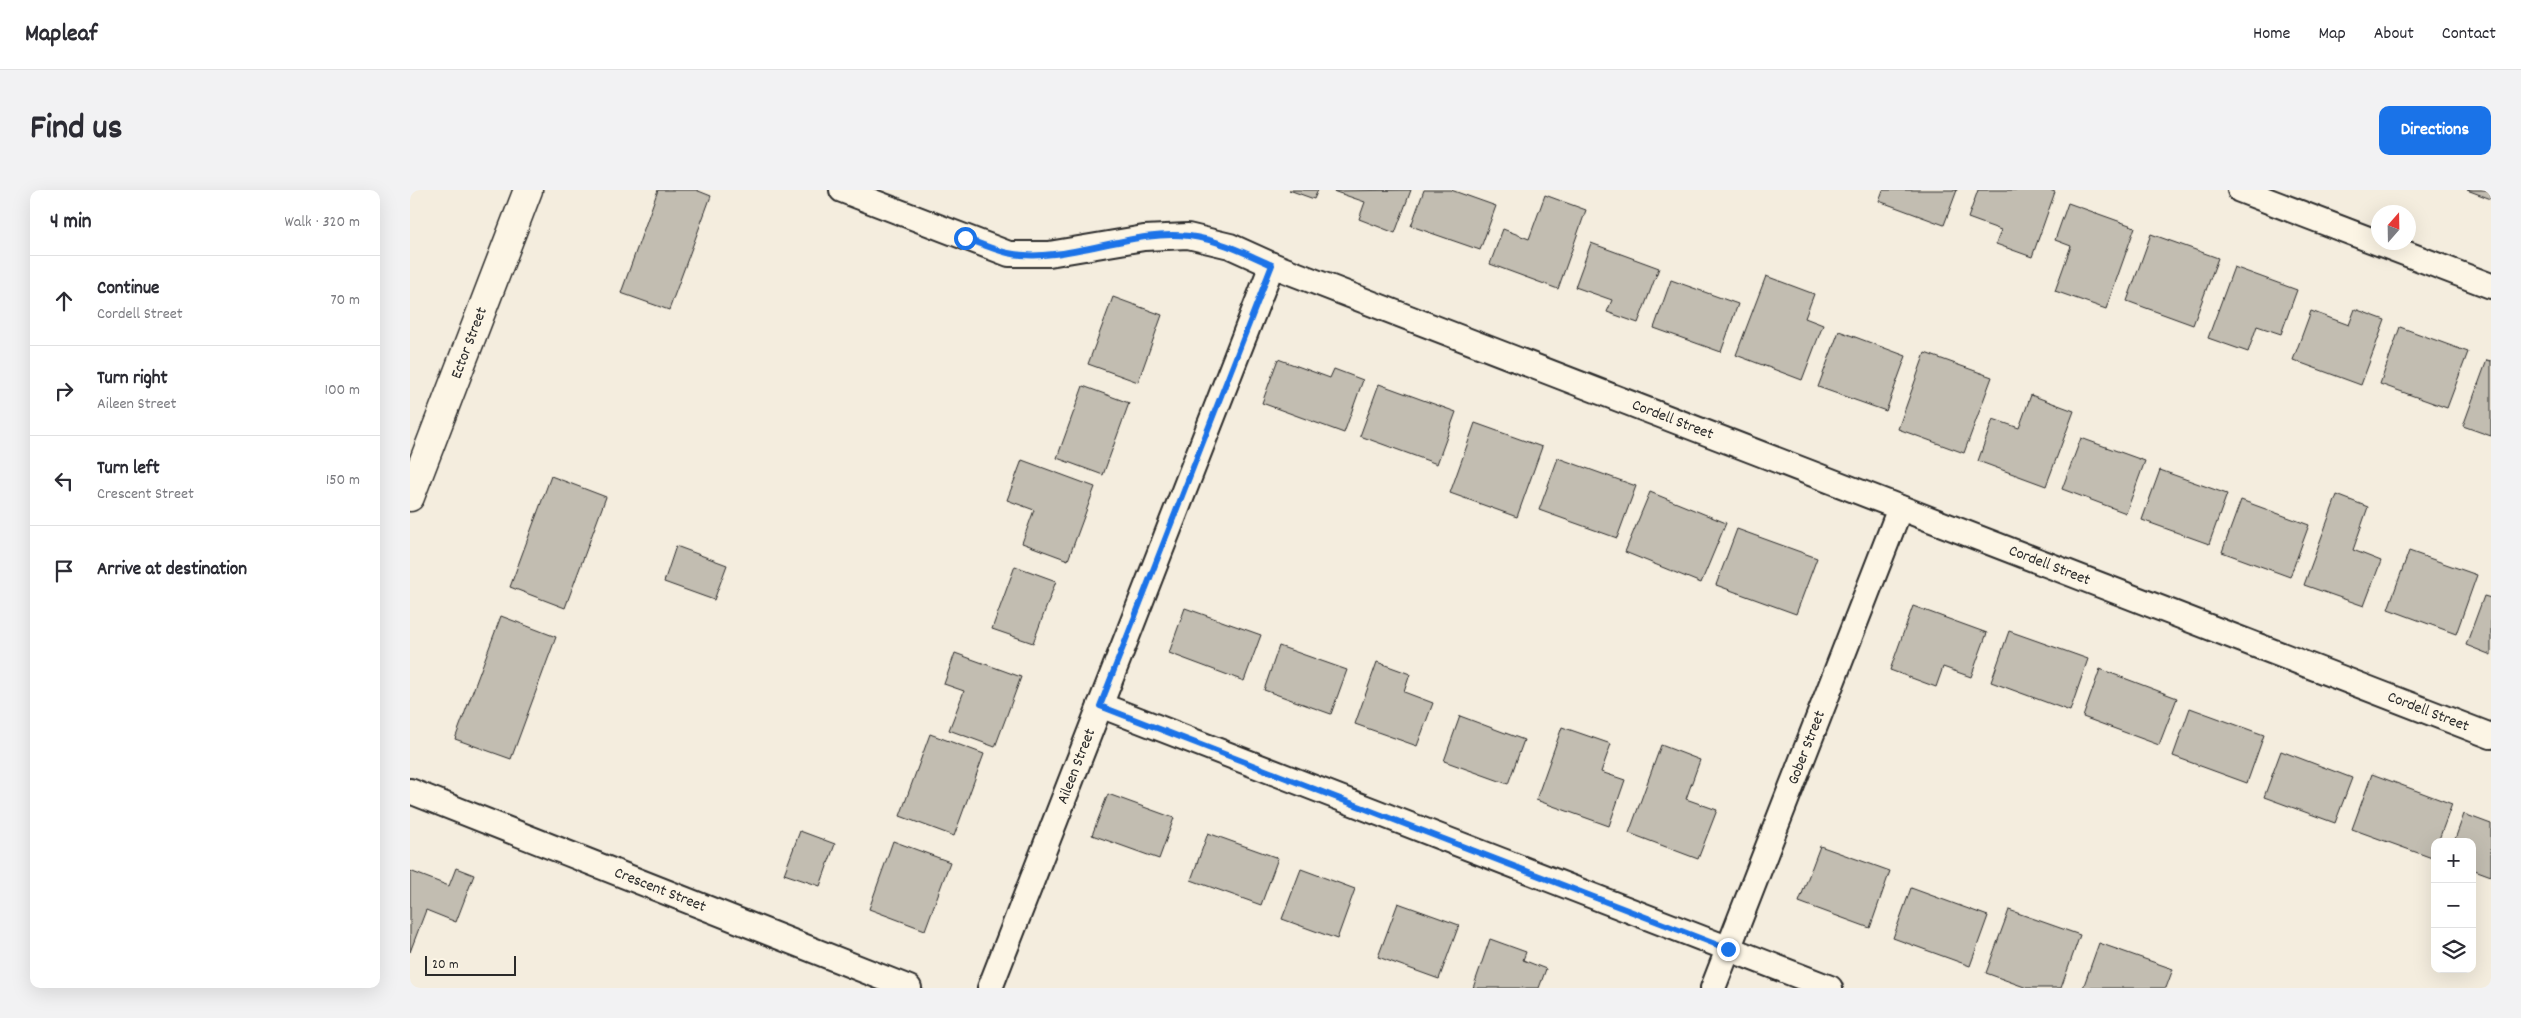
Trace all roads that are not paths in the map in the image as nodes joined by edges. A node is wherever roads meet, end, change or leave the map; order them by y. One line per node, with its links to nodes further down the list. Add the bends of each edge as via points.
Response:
1 (528, 190): 6 (street, Ector Street)
2 (842, 190): 4 (street, Cordell Street, via 1009,254 1050,254 1144,238 1188,236 1230,246)
3 (2240, 190): 5 (street)
4 (1272, 265): 7 (street, Cordell Street); 8 (street, Aileen Street)
5 (2491, 286)
6 (410, 497)
7 (1900, 508): 9 (street, Cordell Street); 11 (street, Gober Street)
8 (1100, 706): 11 (street); 13 (street, Aileen Street)
9 (2491, 736)
10 (410, 791): 12 (street, Crescent Street)
11 (1728, 949): 14 (street, Gober Street); 15 (street)
12 (909, 988)
13 (990, 988)
14 (1713, 988)
15 (1830, 988)

